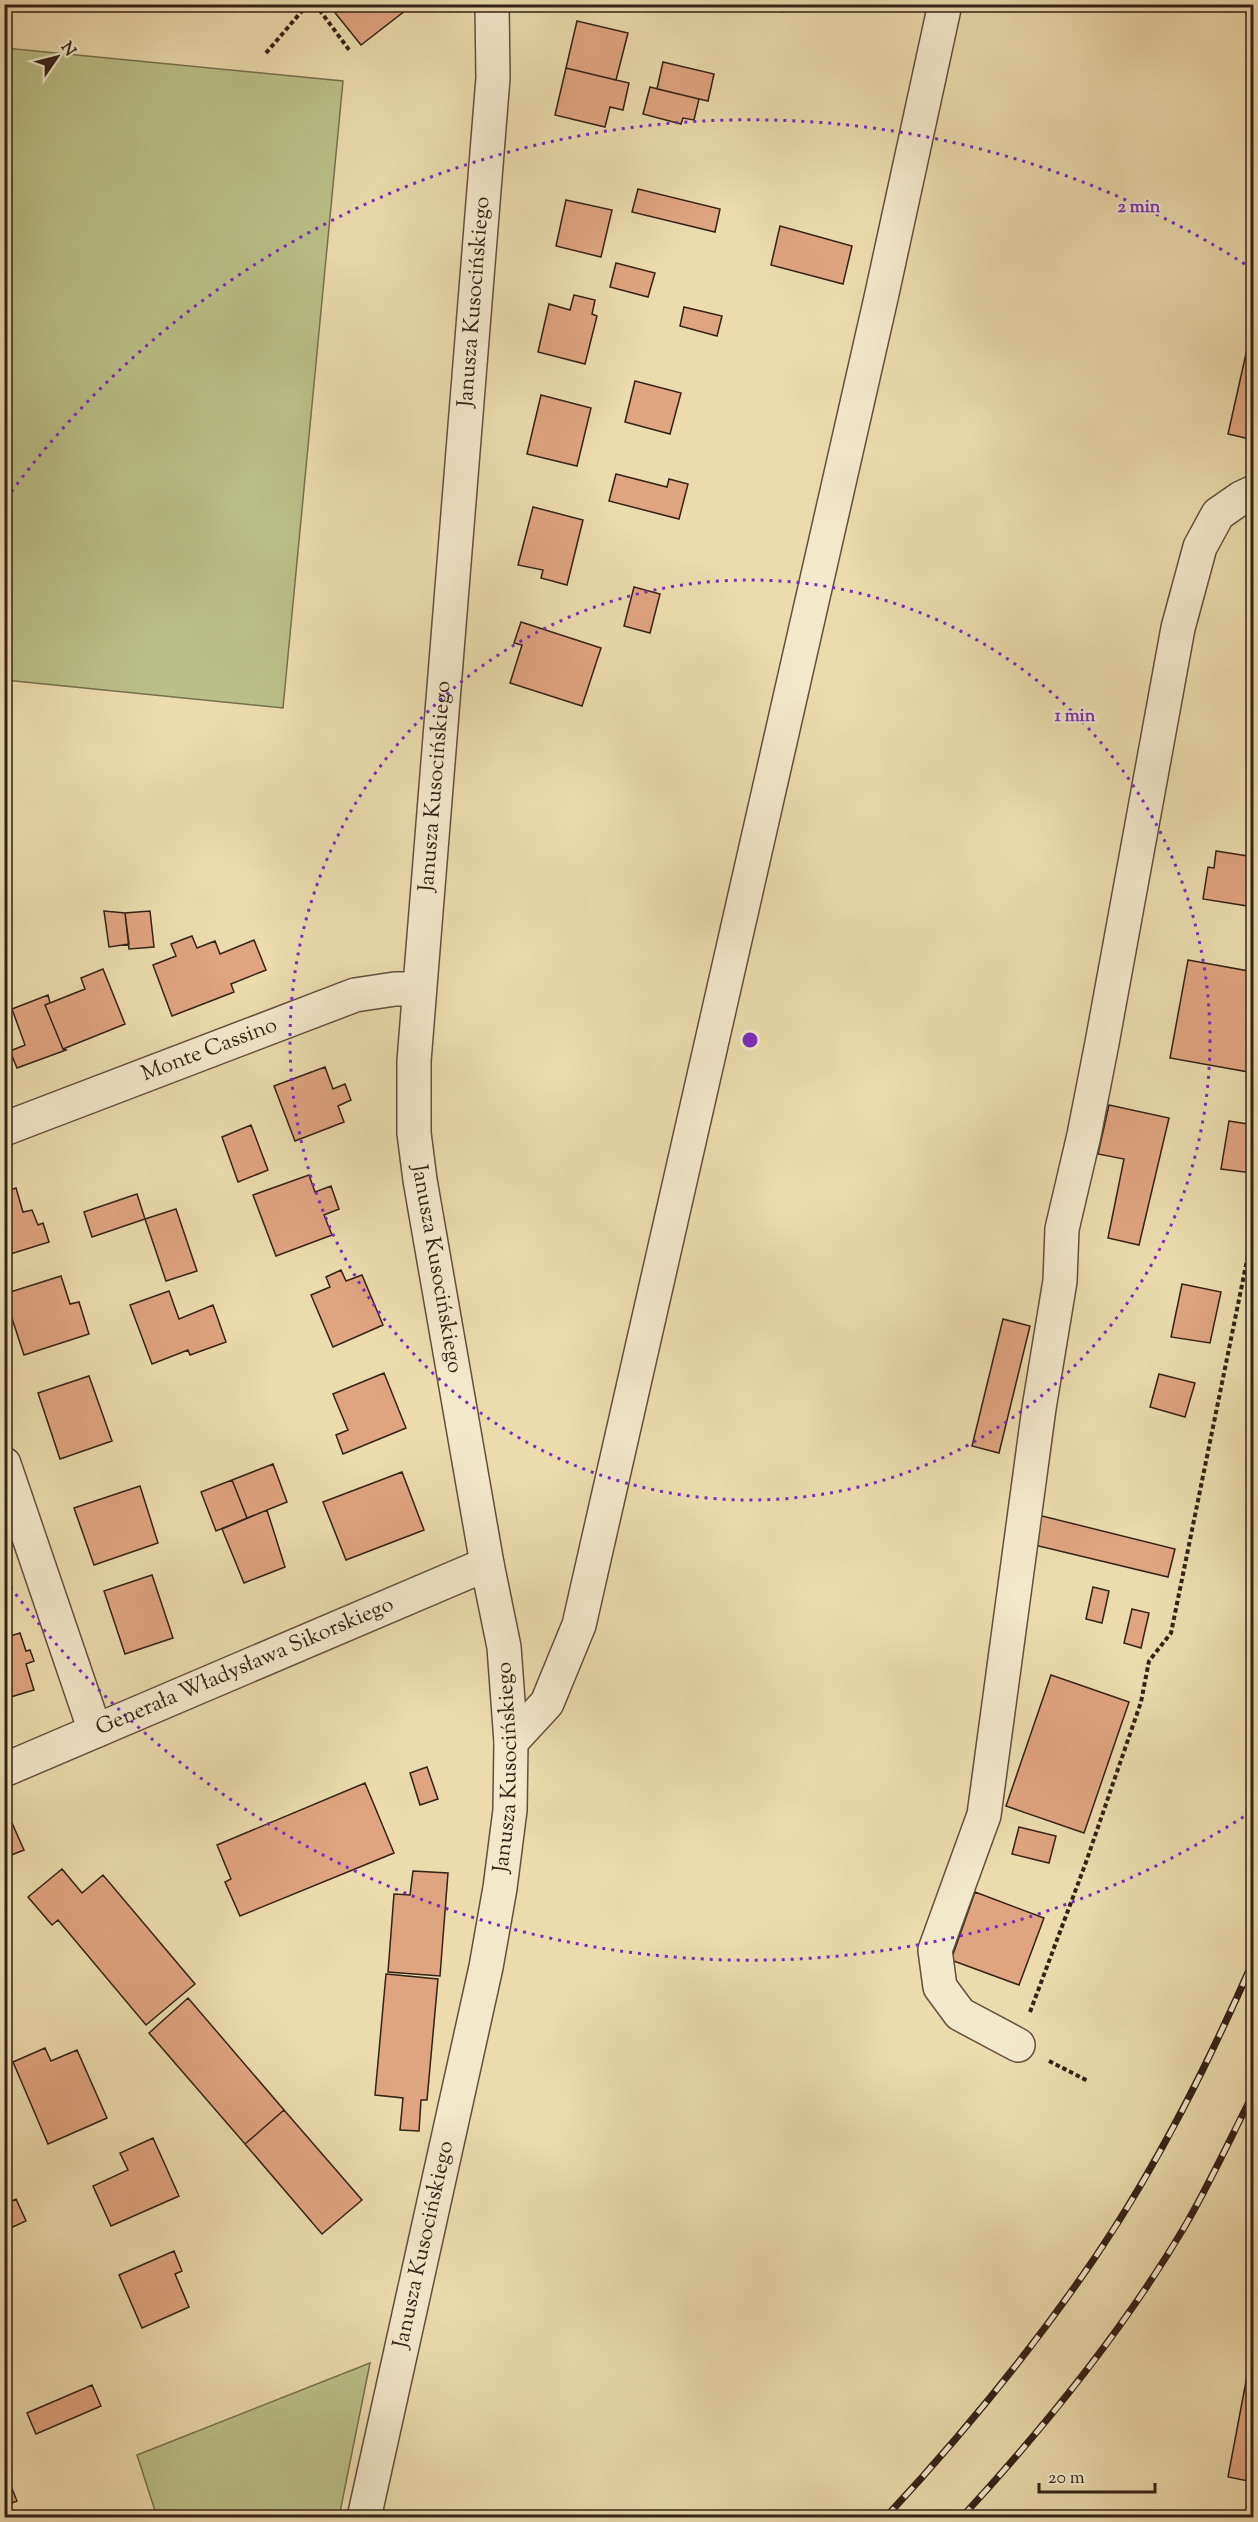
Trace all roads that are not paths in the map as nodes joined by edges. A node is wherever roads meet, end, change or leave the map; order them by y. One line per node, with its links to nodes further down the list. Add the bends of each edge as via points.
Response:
1 (492, 4): 4 (street, Janusza Kusocińskiego, via 493,78)
2 (945, 4): 9 (street, via 579,1625 547,1703)
3 (1254, 492): 11 (street, via 1218,514 1200,547 1178,628 1102,1043 1062,1229 1060,1281 1037,1419 984,1815 934,1950 940,1987 960,2014)
4 (419, 988): 5 (street, Monte Cassino, via 355,996); 7 (street, Janusza Kusocińskiego, via 414,1132)
5 (4, 1129)
6 (4, 1464): 8 (street)
7 (487, 1564): 8 (street, Generała Władysława Sikorskiego); 9 (street, Janusza Kusocińskiego, via 504,1647)
8 (95, 1731): 10 (street, Generała Władysława Sikorskiego)
9 (511, 1742): 12 (street, Janusza Kusocińskiego, via 510,1810 486,1967)
10 (4, 1770)
11 (1018, 2044)
12 (364, 2517)

